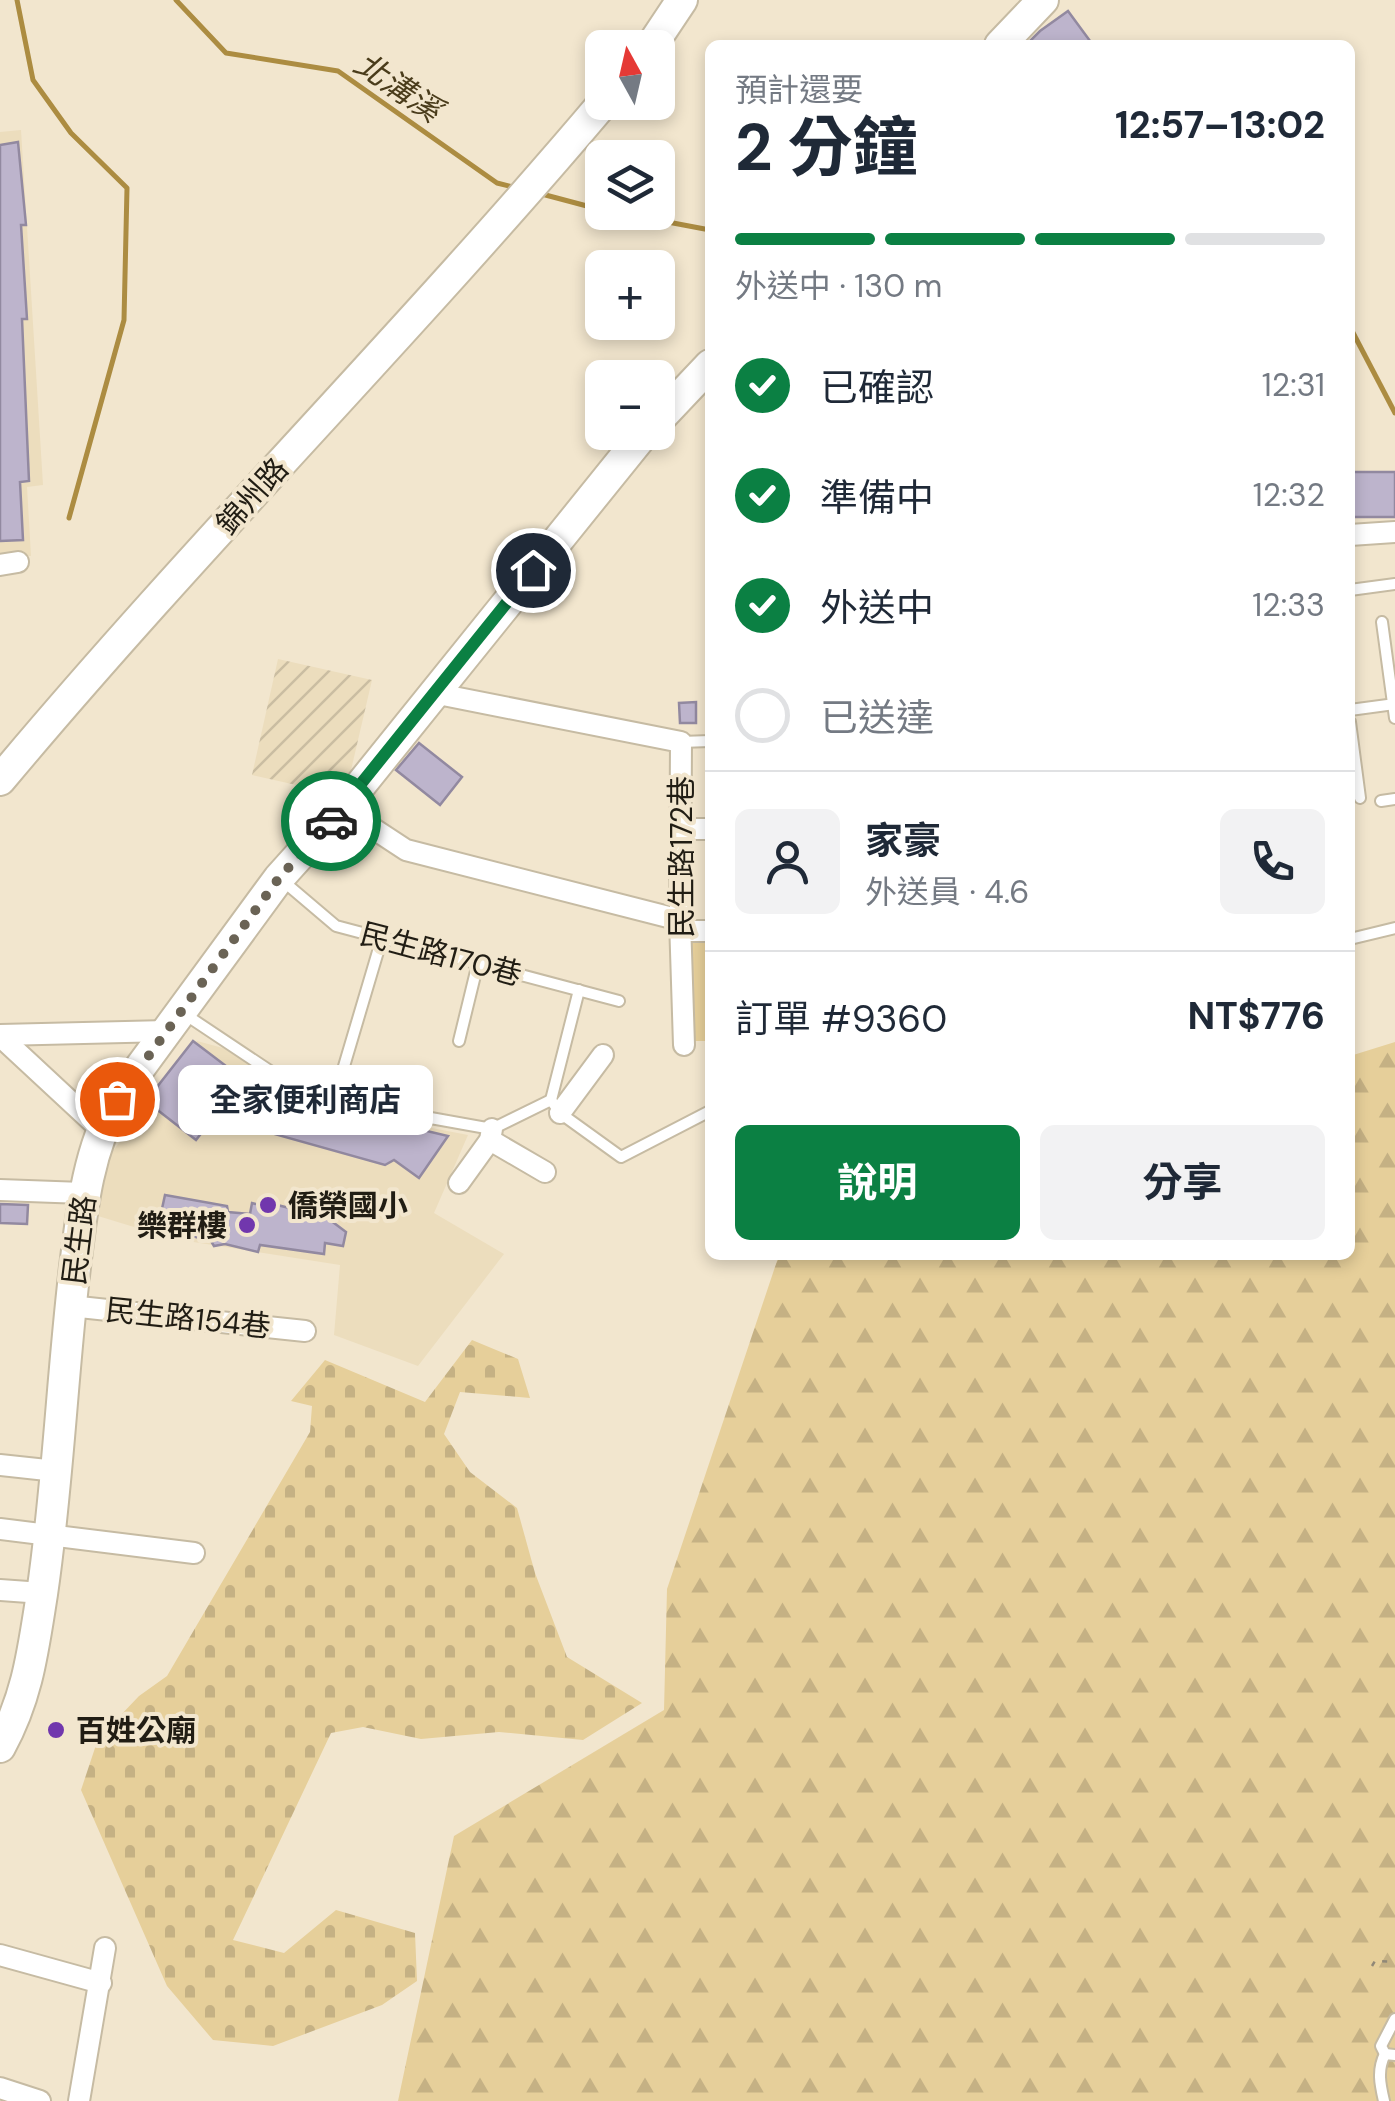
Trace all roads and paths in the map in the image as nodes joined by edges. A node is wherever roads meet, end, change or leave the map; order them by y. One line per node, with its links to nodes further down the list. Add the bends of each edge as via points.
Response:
1 (682, 0): 3 (street)
2 (1043, 0): 4 (street)
3 (662, 30)
4 (1005, 40)
5 (589, 120): 21 (street, 錦州路)
6 (705, 369): 7 (street)
7 (675, 402)
8 (631, 450): 14 (street, 民生路)
9 (1395, 532): 10 (street)
10 (1355, 535)
11 (1395, 584): 12 (lane)
12 (1355, 589)
13 (1382, 622): 15 (lane)
14 (433, 693): 18 (street, 民生路172巷); 25 (street, 民生路)
15 (1394, 704): 16 (lane); 17 (lane)
16 (1355, 709)
17 (1395, 718)
18 (681, 742): 19 (lane); 26 (street, 民生路172巷)
19 (705, 742)
20 (1355, 760): 22 (lane)
21 (0, 780)
22 (1360, 798)
23 (1395, 799): 24 (lane)
24 (1381, 801)
25 (342, 808): 28 (street, 民生路); 29 (street, via 406,850)
26 (682, 829): 27 (street); 29 (street, 民生路172巷)
27 (705, 829)
28 (279, 878): 33 (lane, 民生路170巷, via 336,926); 37 (street, 民生路)
29 (680, 925): 31 (street); 40 (street, 民生路172巷)
30 (1395, 928): 32 (lane)
31 (705, 930)
32 (1355, 937)
33 (382, 938): 34 (lane, 民生路170巷); 42 (lane)
34 (478, 964): 35 (lane, 民生路170巷); 39 (lane)
35 (578, 990): 36 (lane, 民生路170巷); 43 (lane)
36 (619, 1001)
37 (174, 1021): 38 (street); 42 (lane); 45 (street, 民生路)
38 (0, 1036): 45 (street)
39 (459, 1041)
40 (684, 1046)
41 (603, 1055): 43 (street)
42 (334, 1100): 46 (lane)
43 (556, 1106): 44 (lane, via 621,1157); 46 (lane)
44 (705, 1114)
45 (100, 1129): 50 (street, 民生路)
46 (492, 1135): 47 (street); 48 (street)
47 (545, 1172)
48 (460, 1183)
49 (0, 1190): 50 (street)
50 (83, 1193): 51 (street, 民生路)
51 (70, 1306): 52 (street, 民生路154巷); 54 (street, 民生路)
52 (305, 1331)
53 (0, 1465): 54 (street)
54 (56, 1471): 56 (street, 民生路)
55 (0, 1530): 56 (street)
56 (52, 1537): 57 (street); 59 (street, 民生路)
57 (194, 1553)
58 (0, 1590): 59 (street)
59 (42, 1593): 60 (street, 民生路, via 31,1674)
60 (0, 1747)
61 (105, 1948): 65 (street)
62 (0, 1955): 65 (street)
63 (1395, 1962): 64 (path)
64 (1372, 1966)
65 (101, 1982): 70 (street)
66 (1395, 2019): 67 (lane, via 1381,2046)
67 (1390, 2054): 71 (lane, via 1380,2064)
68 (0, 2088): 69 (street)
69 (40, 2101)
70 (79, 2101)
71 (1384, 2101)

